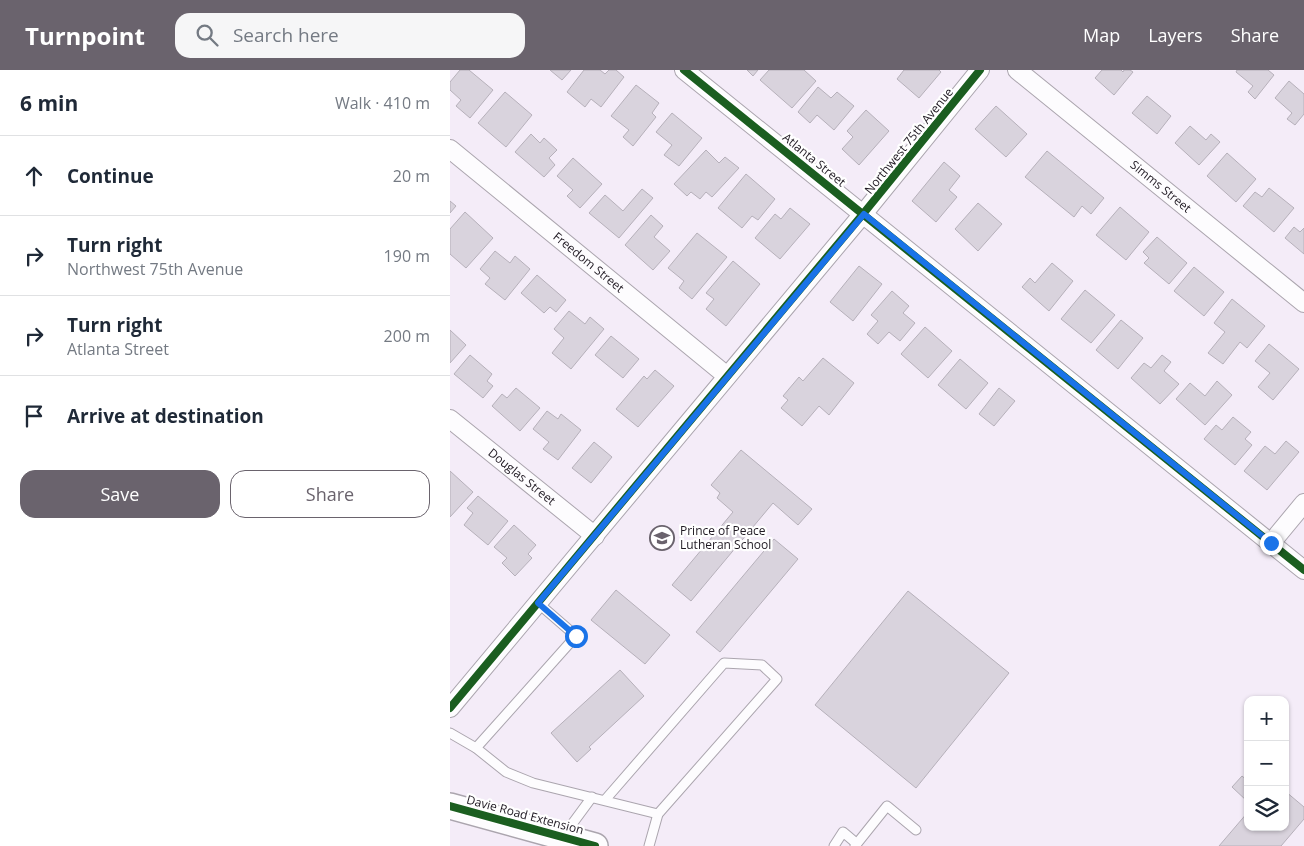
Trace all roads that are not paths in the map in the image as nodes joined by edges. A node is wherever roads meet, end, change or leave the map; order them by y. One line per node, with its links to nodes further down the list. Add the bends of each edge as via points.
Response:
1 (684, 70): 5 (street, Atlanta Street)
2 (980, 70): 5 (street, Northwest 75th Avenue)
3 (1017, 70): 6 (street, Simms Street)
4 (450, 150): 7 (street, Freedom Street)
5 (864, 214): 7 (street, Northwest 75th Avenue); 11 (street, Atlanta Street)
6 (1304, 303)
7 (727, 376): 10 (street, Northwest 75th Avenue)
8 (450, 419): 10 (street, Douglas Street)
9 (1304, 503): 11 (street)
10 (595, 536): 13 (street, Northwest 75th Avenue)
11 (1271, 543): 12 (street, Atlanta Street)
12 (1304, 570)
13 (538, 603): 14 (street, Northwest 75th Avenue); 16 (lane, via 576,636)
14 (450, 708)
15 (450, 733): 16 (lane)
16 (476, 748): 17 (lane, via 506,772 533,783)
17 (592, 797): 18 (lane); 22 (lane)
18 (605, 800): 20 (lane); 20 (lane, via 724,663 762,665 777,679)
19 (450, 806): 22 (main road, Davie Road Extension)
20 (658, 814): 25 (lane)
21 (916, 830): 23 (lane, via 887,806)
22 (559, 841): 24 (main road, Davie Road Extension)
23 (855, 844): 26 (lane, via 842,832)
24 (595, 846)
25 (649, 846)
26 (834, 846)

